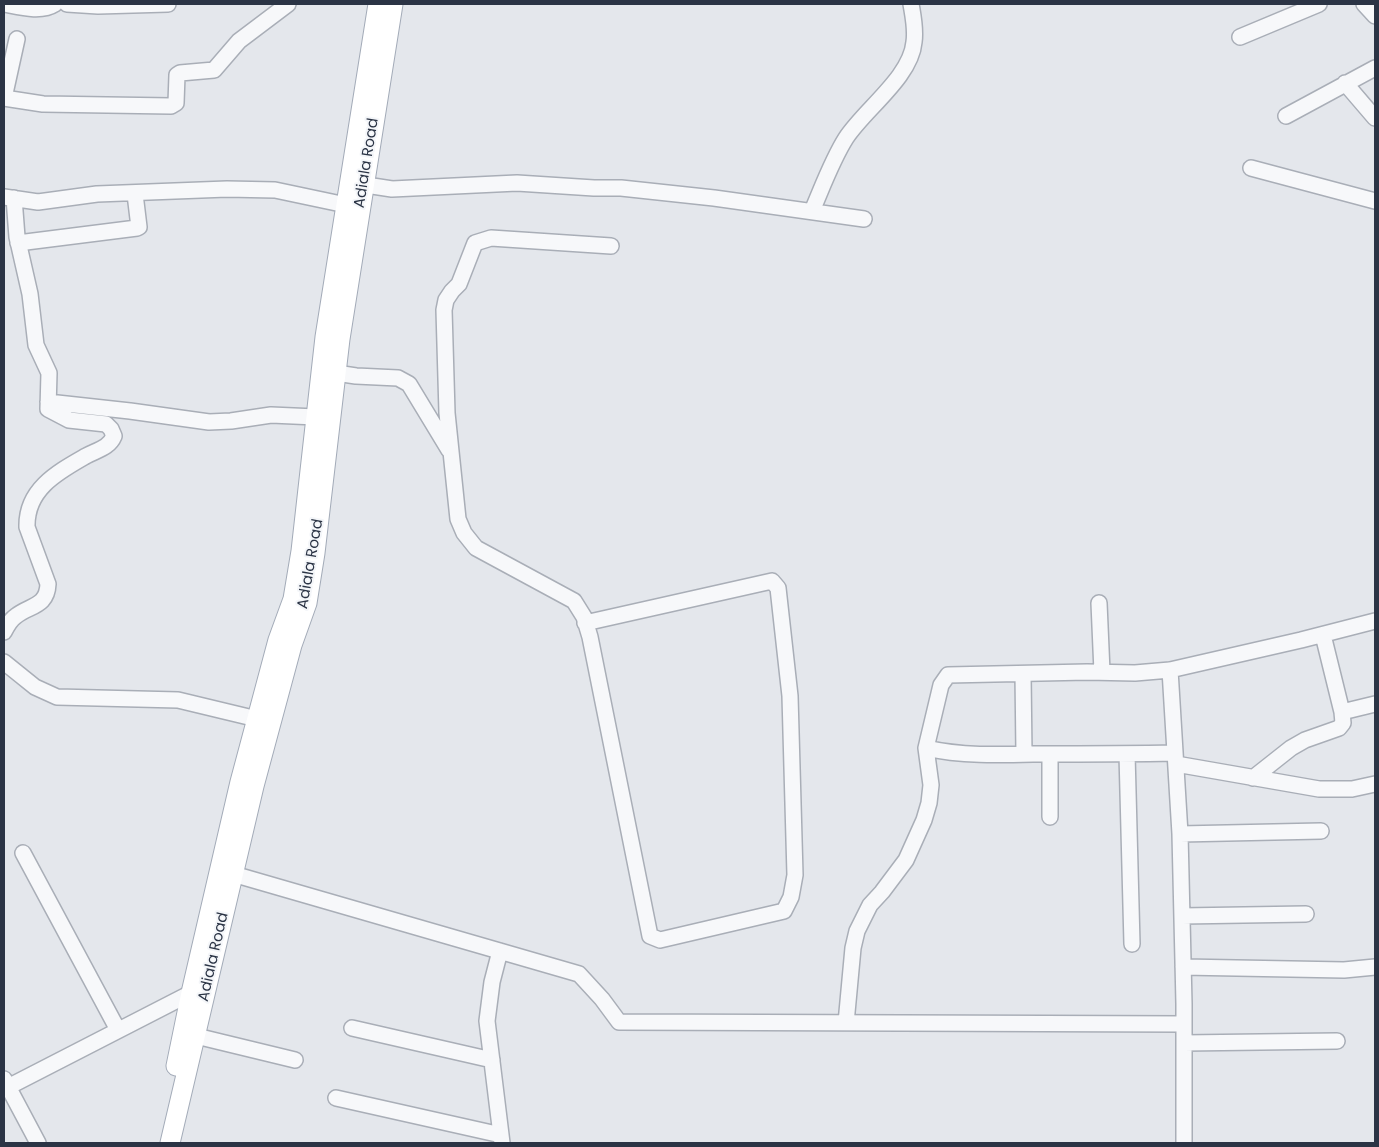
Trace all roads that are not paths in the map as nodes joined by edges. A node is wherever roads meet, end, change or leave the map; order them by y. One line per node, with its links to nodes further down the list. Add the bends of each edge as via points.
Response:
1 (4, 4): 2 (street, via 42,8)
2 (55, 4)
3 (67, 4): 4 (street)
4 (168, 4)
5 (288, 4): 16 (street, via 239,41 214,70 177,75 176,103 171,106 43,104)
6 (378, 4): 20 (main road, Adiala Road)
7 (393, 4): 20 (main road, Adiala Road)
8 (911, 4): 25 (street, via 914,44 908,60 895,82 859,120 846,139)
9 (1319, 4): 12 (street)
10 (1364, 4): 11 (street)
11 (1375, 16)
12 (1240, 37)
13 (17, 39): 16 (street)
14 (1375, 68): 15 (street)
15 (1345, 84): 17 (street); 18 (street)
16 (4, 98)
17 (1286, 116)
18 (1375, 118)
19 (1252, 168): 23 (street)
20 (356, 183): 24 (main road, Adiala Road); 25 (street, via 392,189 517,183 621,188); 29 (main road, Adiala Road)
21 (135, 194): 22 (street, via 97,194 38,202); 24 (street, via 274,190); 27 (street, via 137,228)
22 (9, 198): 27 (street)
23 (1375, 201)
24 (346, 205): 31 (main road, Adiala Road)
25 (812, 212): 26 (street)
26 (864, 219)
27 (18, 243): 30 (street, via 30,294 36,345 49,373)
28 (611, 246): 32 (street, via 491,238 475,244 460,284 446,300 444,310)
29 (336, 373): 32 (street, via 398,378 409,384); 56 (main road, Adiala Road, via 307,603 292,645)
30 (48, 402): 31 (street, via 209,422 271,415); 36 (street, via 50,411 69,420 106,424 114,436 111,442 45,482 39,490 30,508 27,527 48,590 39,604 12,619)
31 (316, 417): 44 (main road, Adiala Road, via 293,599 278,640)
32 (451, 453): 35 (street, via 458,519 464,533 476,548 574,601)
33 (1099, 603): 40 (street)
34 (1375, 621): 37 (street)
35 (586, 622): 35 (street, via 772,581 778,588 790,696 796,875 784,911 660,940 650,936)
36 (4, 632)
37 (1322, 635): 39 (street); 43 (street)
38 (4, 662): 44 (street, via 35,687 57,697 178,700)
39 (1170, 670): 40 (street); 49 (street)
40 (1102, 672): 41 (street)
41 (1023, 674): 45 (street, via 948,675 941,685); 46 (street)
42 (1375, 704): 43 (street)
43 (1342, 712): 50 (street, via 1343,723 1339,728 1306,740)
44 (257, 719): 63 (main road, Adiala Road)
45 (926, 748): 46 (street, via 942,752); 64 (street, via 931,785 929,803 906,860 870,905 857,931)
46 (1024, 754): 47 (street)
47 (1050, 754): 48 (street); 52 (street)
48 (1127, 754): 49 (street); 59 (street)
49 (1175, 759): 50 (street); 54 (street)
50 (1253, 778): 51 (street, via 1319,789 1352,789)
51 (1375, 784)
52 (1050, 817)
53 (1321, 831): 54 (street)
54 (1180, 834): 58 (street)
55 (24, 852): 67 (street)
56 (233, 874): 60 (street); 68 (main road, Adiala Road)
57 (1306, 914): 58 (street)
58 (1182, 916): 62 (street)
59 (1132, 944)
60 (500, 951): 64 (street, via 579,974 619,1022); 72 (street, via 487,1021)
61 (1373, 963): 62 (street, via 1344,970)
62 (1183, 967): 65 (street)
63 (191, 993): 67 (street); 77 (main road, Adiala Road)
64 (846, 1023): 65 (street)
65 (1184, 1024): 70 (street)
66 (352, 1028): 72 (street)
67 (118, 1030): 73 (street)
68 (196, 1036): 71 (street); 78 (main road, Adiala Road)
69 (1337, 1040): 70 (street)
70 (1184, 1043): 79 (street)
71 (295, 1060)
72 (492, 1060): 75 (street)
73 (6, 1083): 76 (street)
74 (336, 1098): 75 (street)
75 (504, 1141)
76 (38, 1143)
77 (160, 1143)
78 (170, 1143)
79 (1184, 1143)

